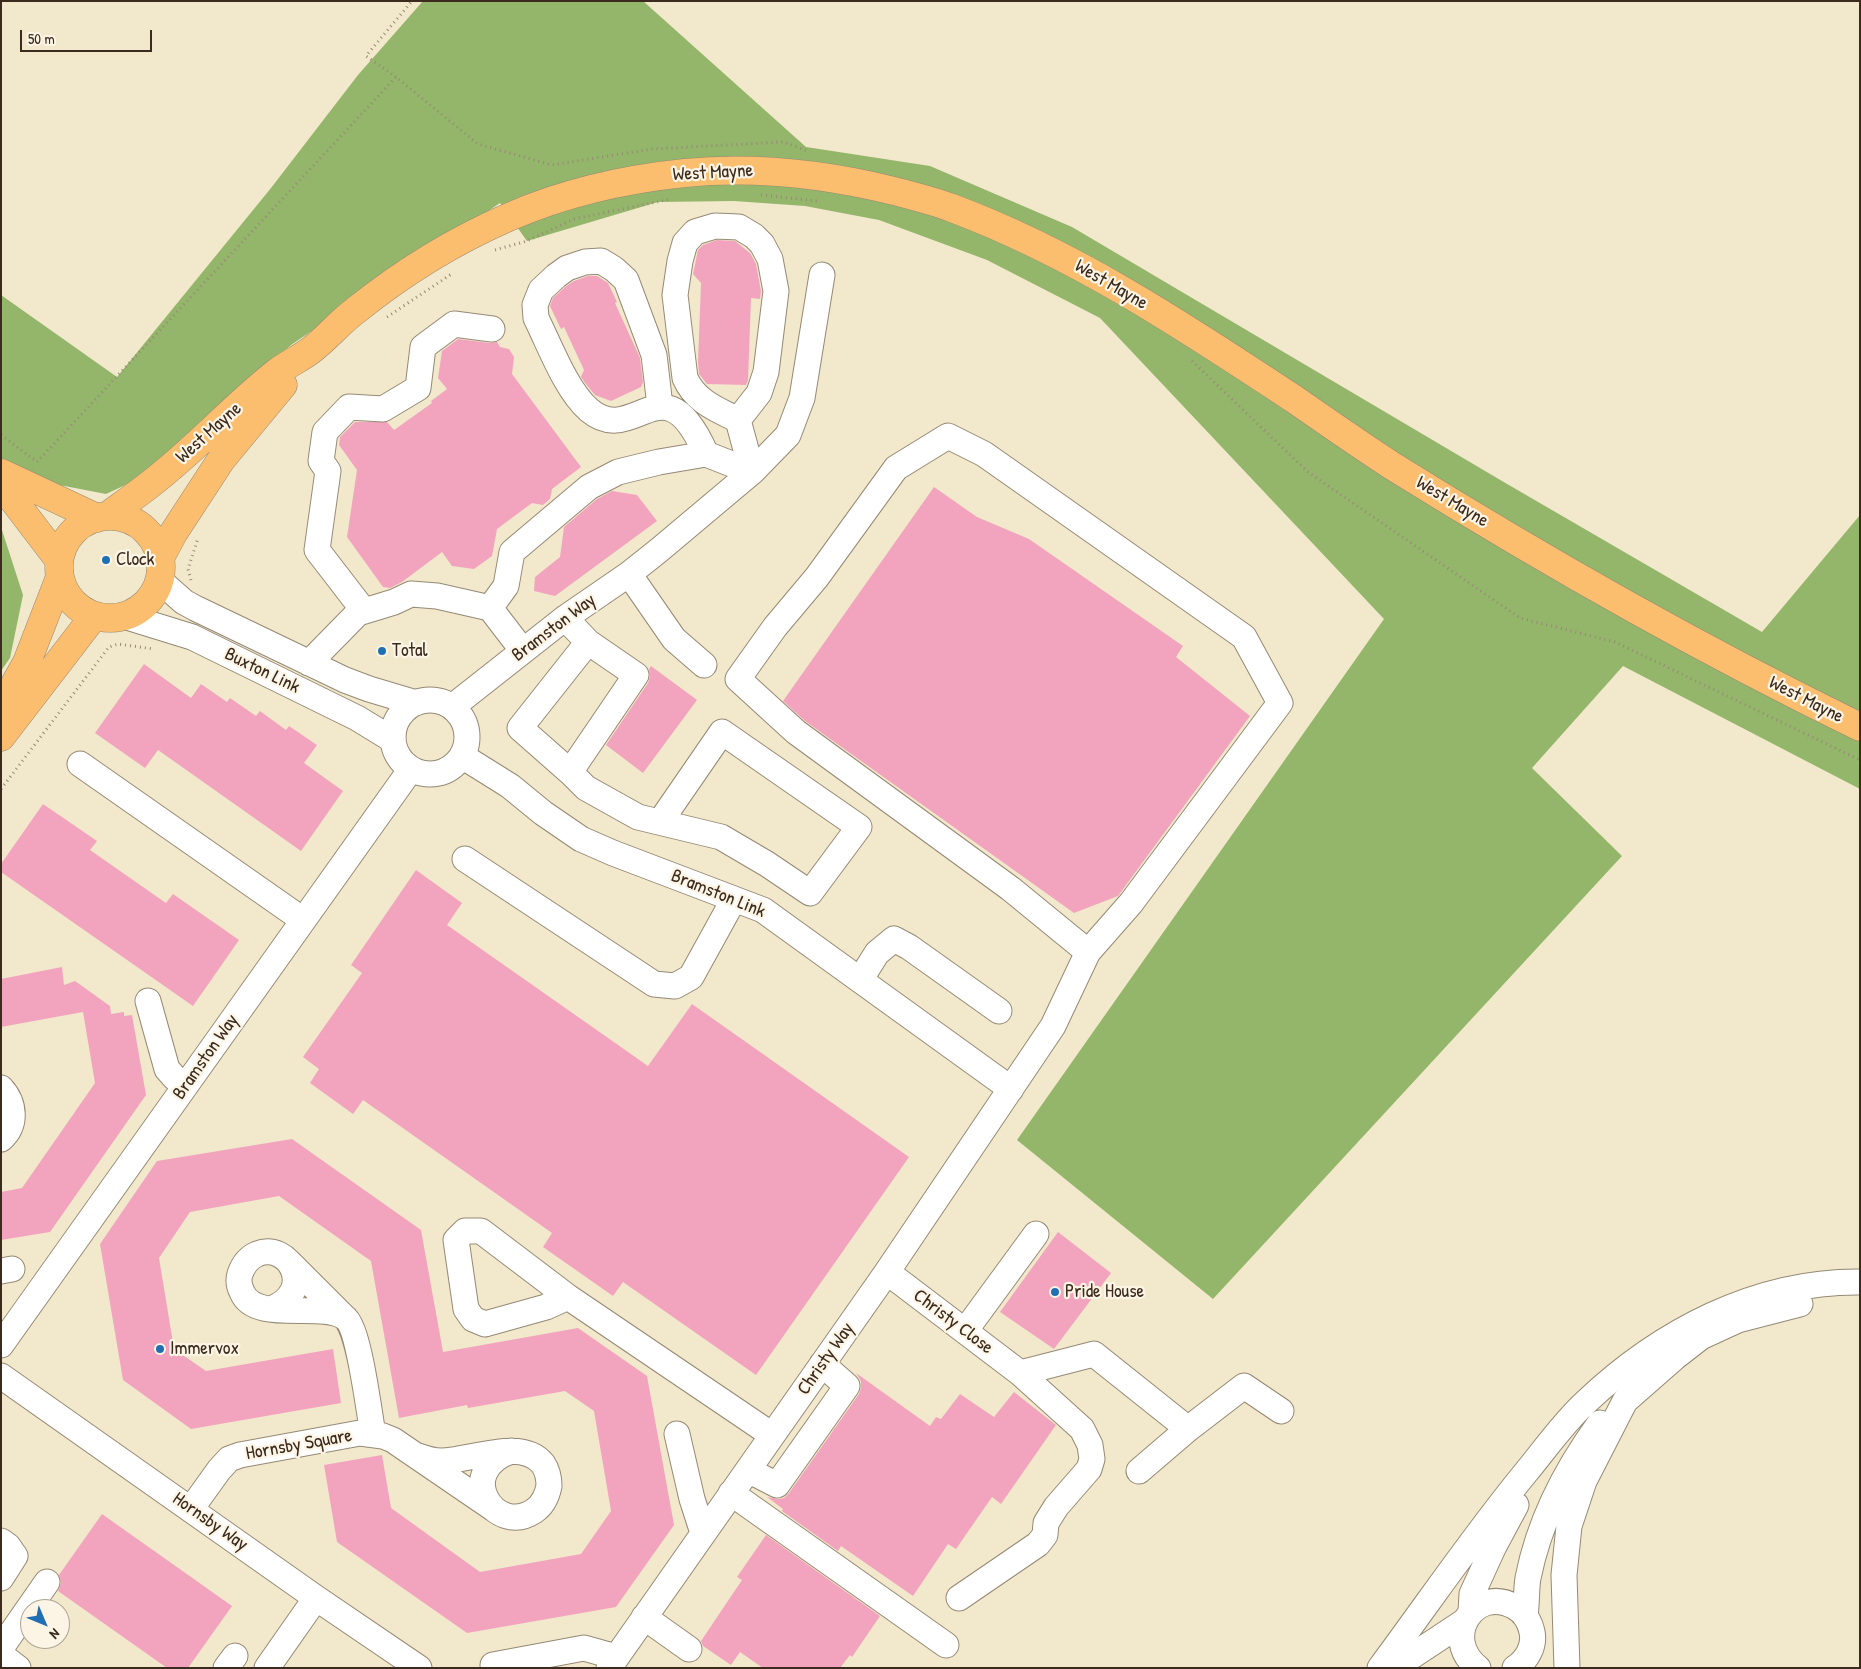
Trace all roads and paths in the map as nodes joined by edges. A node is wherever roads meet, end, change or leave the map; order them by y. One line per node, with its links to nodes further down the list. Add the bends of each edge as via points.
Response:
1 (412, 1): 2 (path, via 366,56)
2 (396, 76): 3 (path, via 478,144 552,165 652,149 783,142 815,154); 16 (path, via 37,462)
3 (811, 174): 12 (main road, West Mayne, via 718,170 655,176 598,188 511,216 438,252 395,280); 40 (main road, West Mayne, via 859,182 948,206 1072,262 1208,343 1464,510 1633,609)
4 (758, 195): 6 (path)
5 (676, 198): 7 (path, via 574,219 526,241)
6 (824, 201)
7 (490, 252)
8 (456, 271): 10 (path)
9 (822, 275): 18 (street, Bramston Way, via 802,398 788,435)
10 (382, 320)
11 (492, 329): 28 (street, via 454,324 423,347 418,388 383,409 349,407 324,432 321,461 328,472 317,550)
12 (310, 350): 21 (main road, West Mayne, via 278,371 166,472); 24 (main road, West Mayne, via 221,460 177,526)
13 (1188, 357): 44 (path, via 1308,472 1520,618 1615,642)
14 (660, 406): 14 (street, via 624,419 608,420 590,411 573,392 536,318 535,305 541,290 556,276 567,268 601,261 626,280 654,356); 17 (street, via 683,415 696,432)
15 (738, 420): 15 (street, via 759,393 766,372 776,291 770,259 758,240 739,227 715,226 695,232 685,243 680,261 675,295 682,361 690,390); 18 (street)
16 (1, 435)
17 (706, 454): 18 (street); 27 (street, via 618,472 589,487 512,552 506,586)
18 (752, 472): 25 (street, Bramston Way)
19 (1, 473): 21 (main road)
20 (1, 484): 23 (main road)
21 (102, 517): 23 (main road, via 83,524 72,533 64,546); 24 (main road, via 122,518 147,532 156,544)
22 (199, 534): 26 (path, via 188,569)
23 (59, 569): 29 (main road, via 64,590 71,601); 39 (main road, via 28,662)
24 (160, 569): 30 (main road, via 152,596 140,609); 35 (street, Buxton Link, via 184,602)
25 (629, 574): 31 (street, Bramston Way); 36 (street, via 674,639)
26 (192, 587)
27 (490, 608): 28 (street, via 437,596 410,594); 34 (street)
28 (364, 612): 35 (street, via 358,614)
29 (94, 616): 30 (main road); 41 (main road)
30 (124, 616): 42 (street, Buxton Link, via 192,637 340,709)
31 (565, 618): 32 (street); 34 (street, Bramston Way)
32 (588, 642): 47 (street, via 636,675); 47 (street, via 520,728)
33 (156, 649): 48 (path, via 118,644 109,647)
34 (523, 651): 38 (street, Bramston Way)
35 (309, 663): 37 (street, Buxton Link, via 369,689)
36 (704, 665)
37 (416, 703): 38 (street, via 432,700); 42 (street, via 399,716)
38 (452, 707): 43 (street, via 465,724 467,736)
39 (1, 709)
40 (1860, 727)
41 (1, 737)
42 (393, 740): 46 (street, via 399,759)
43 (462, 756): 46 (street, via 450,769 441,773 429,775); 51 (street, Bramston Link, via 510,786 581,839)
44 (1860, 760)
45 (80, 764): 52 (street)
46 (411, 769): 52 (street, Bramston Way)
47 (570, 772): 49 (street, via 586,788 638,817)
48 (1, 789)
49 (660, 822): 49 (street, via 721,837 810,893 859,827 722,732)
50 (466, 859): 51 (street, via 654,984 675,986 691,977)
51 (734, 899): 54 (street, Bramston Link, via 763,910)
52 (303, 920): 57 (street, Bramston Way)
53 (1088, 952): 53 (street, Christy Way, via 1011,889 796,732 738,679 896,468 948,436 984,454 1244,637 1280,703 1132,903); 59 (street, Christy Way, via 1053,1026)
54 (860, 980): 56 (street, via 877,953 894,939); 59 (street, Bramston Link)
55 (148, 1002): 57 (street, via 167,1069)
56 (999, 1011)
57 (185, 1086): 70 (street, Bramston Way)
58 (1, 1088): 60 (street, via 13,1115 9,1130)
59 (1010, 1089): 63 (street, Christy Way)
60 (1, 1139)
61 (1036, 1234): 69 (street)
62 (288, 1262): 67 (street, via 295,1276 293,1292 287,1301); 67 (street, Hornsby Square, via 279,1255 259,1253 242,1267 239,1277 244,1297 259,1308); 68 (street, Hornsby Square)
63 (887, 1272): 69 (street, Christy Close); 71 (street, Christy Way)
64 (1860, 1282): 77 (street, via 1808,1286 1757,1297 1708,1316 1675,1333 1620,1371)
65 (568, 1297): 65 (street, via 546,1307 485,1324 473,1319 466,1309 456,1240 465,1231 480,1231); 80 (street)
66 (1860, 1299): 74 (street, via 1800,1304 1738,1320 1701,1337)
67 (272, 1309): 68 (street, Hornsby Square)
68 (344, 1316): 78 (street, Hornsby Square, via 351,1324 358,1345)
69 (965, 1331): 72 (street, Christy Close)
70 (1, 1345)
71 (822, 1364): 80 (street, Christy Way); 83 (street, via 847,1386 777,1485)
72 (1020, 1373): 76 (street, via 1094,1354); 94 (street, Christy Close, via 1082,1429 1090,1445 1092,1459 1089,1469 1056,1507 1038,1544)
73 (1, 1376): 86 (street, Hornsby Way)
74 (1625, 1401): 98 (street, via 1601,1422 1563,1484 1534,1553); 116 (street, via 1584,1481 1569,1526 1564,1575)
75 (1281, 1411): 76 (street, via 1244,1386)
76 (1188, 1429): 84 (street)
77 (1560, 1430): 97 (street, via 1494,1546 1472,1594); 112 (street)
78 (373, 1434): 82 (street, Hornsby Square, via 394,1440); 86 (street, Hornsby Square, via 344,1435 254,1451 229,1459)
79 (677, 1434): 88 (street)
80 (772, 1436): 83 (street, Christy Way)
81 (511, 1451): 82 (street, Hornsby Square, via 440,1461); 87 (street, via 496,1458 484,1472 482,1488); 87 (street, Hornsby Square, via 529,1453 542,1463 549,1482 548,1492 538,1508 522,1516 508,1516)
82 (413, 1454): 87 (street, Hornsby Square)
83 (748, 1470): 85 (street, Christy Way)
84 (1139, 1471)
85 (731, 1493): 88 (street, Christy Way); 102 (street)
86 (191, 1509): 93 (street, Hornsby Way)
87 (494, 1509)
88 (703, 1533): 99 (street, Christy Way)
89 (1, 1541): 90 (street, via 15,1556)
90 (1, 1578)
91 (47, 1582): 95 (street)
92 (1, 1586): 96 (street)
93 (316, 1598): 110 (street); 111 (street, Hornsby Way)
94 (959, 1598)
95 (35, 1599)
96 (20, 1600)
97 (1468, 1616): 98 (street, via 1489,1602 1509,1604); 108 (street, via 1461,1631 1461,1642); 113 (street)
98 (1525, 1616): 101 (street)
99 (644, 1617): 104 (street); 106 (street, Christy Way)
100 (20, 1621): 103 (street)
101 (1532, 1642): 114 (street, via 1529,1654); 115 (street)
102 (946, 1645)
103 (1, 1648)
104 (689, 1649)
105 (1, 1655): 109 (street)
106 (612, 1662): 107 (street, via 584,1648)
107 (493, 1665)
108 (1468, 1666)
109 (18, 1668)
110 (268, 1668)
111 (419, 1668)
112 (1380, 1668)
113 (1394, 1668)
114 (1515, 1668)
115 (1543, 1668)
116 (1567, 1668)

